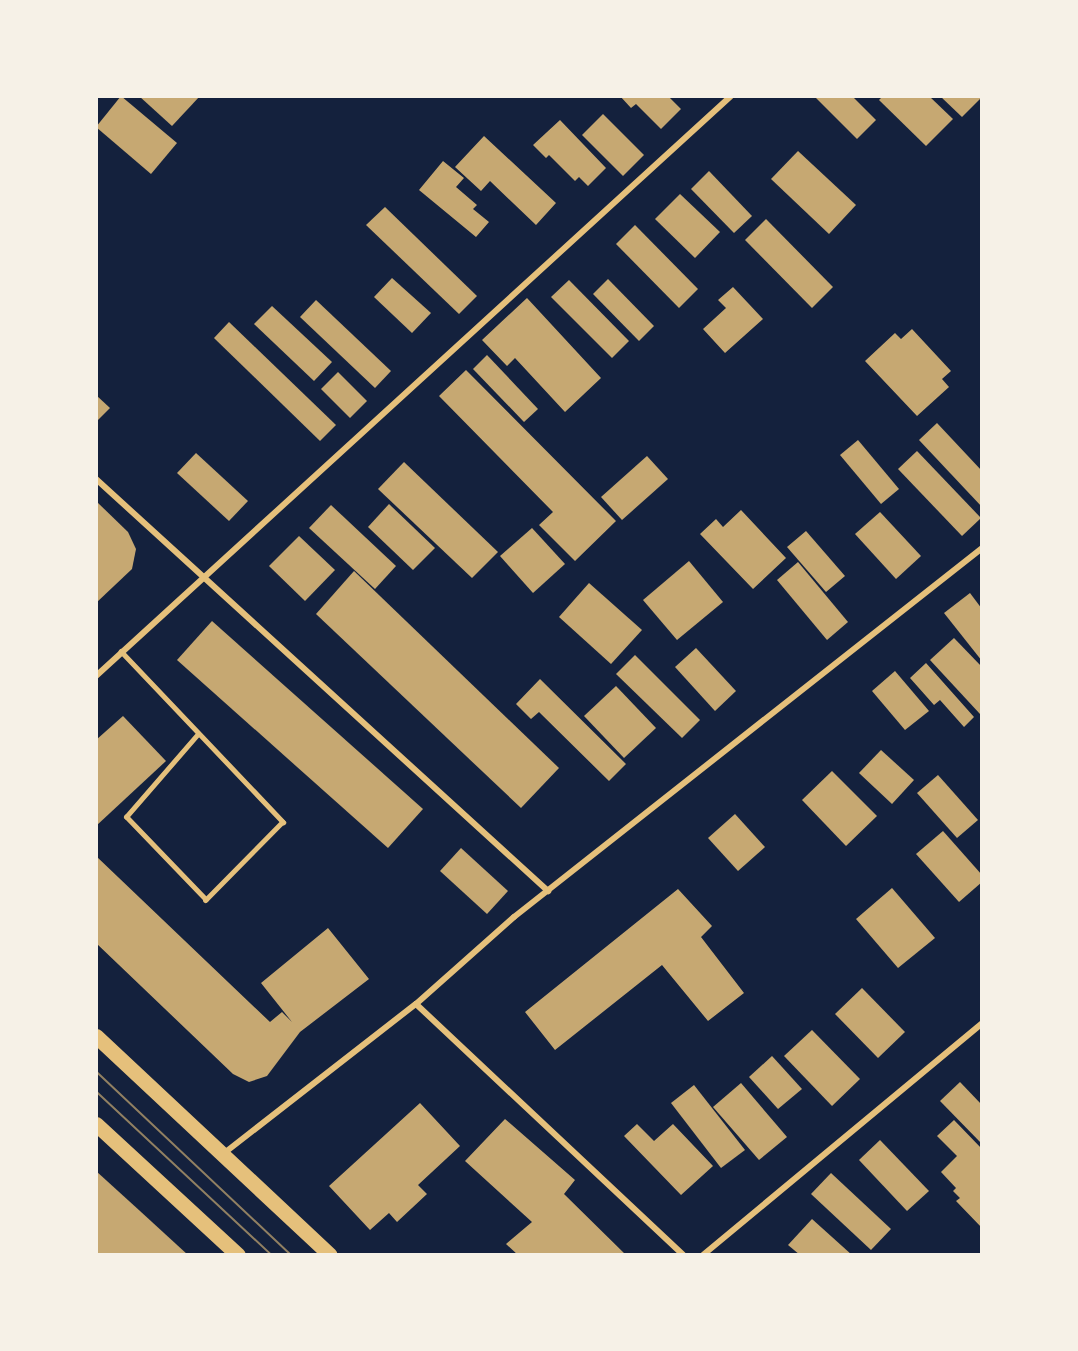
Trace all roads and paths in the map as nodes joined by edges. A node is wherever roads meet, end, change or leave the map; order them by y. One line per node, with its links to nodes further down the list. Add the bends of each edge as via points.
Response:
1 (731, 96): 4 (street)
2 (96, 479): 4 (street)
3 (982, 549): 8 (street)
4 (204, 577): 5 (street); 8 (street)
5 (121, 651): 6 (street); 7 (lane)
6 (96, 676)
7 (198, 734): 7 (lane, via 283,822 206,900 126,817)
8 (548, 891): 9 (street)
9 (416, 1004): 13 (street); 16 (street)
10 (982, 1023): 17 (street)
11 (96, 1036): 13 (main road)
12 (96, 1124): 14 (main road)
13 (222, 1155): 15 (main road)
14 (238, 1255)
15 (330, 1255)
16 (683, 1255)
17 (703, 1255)

